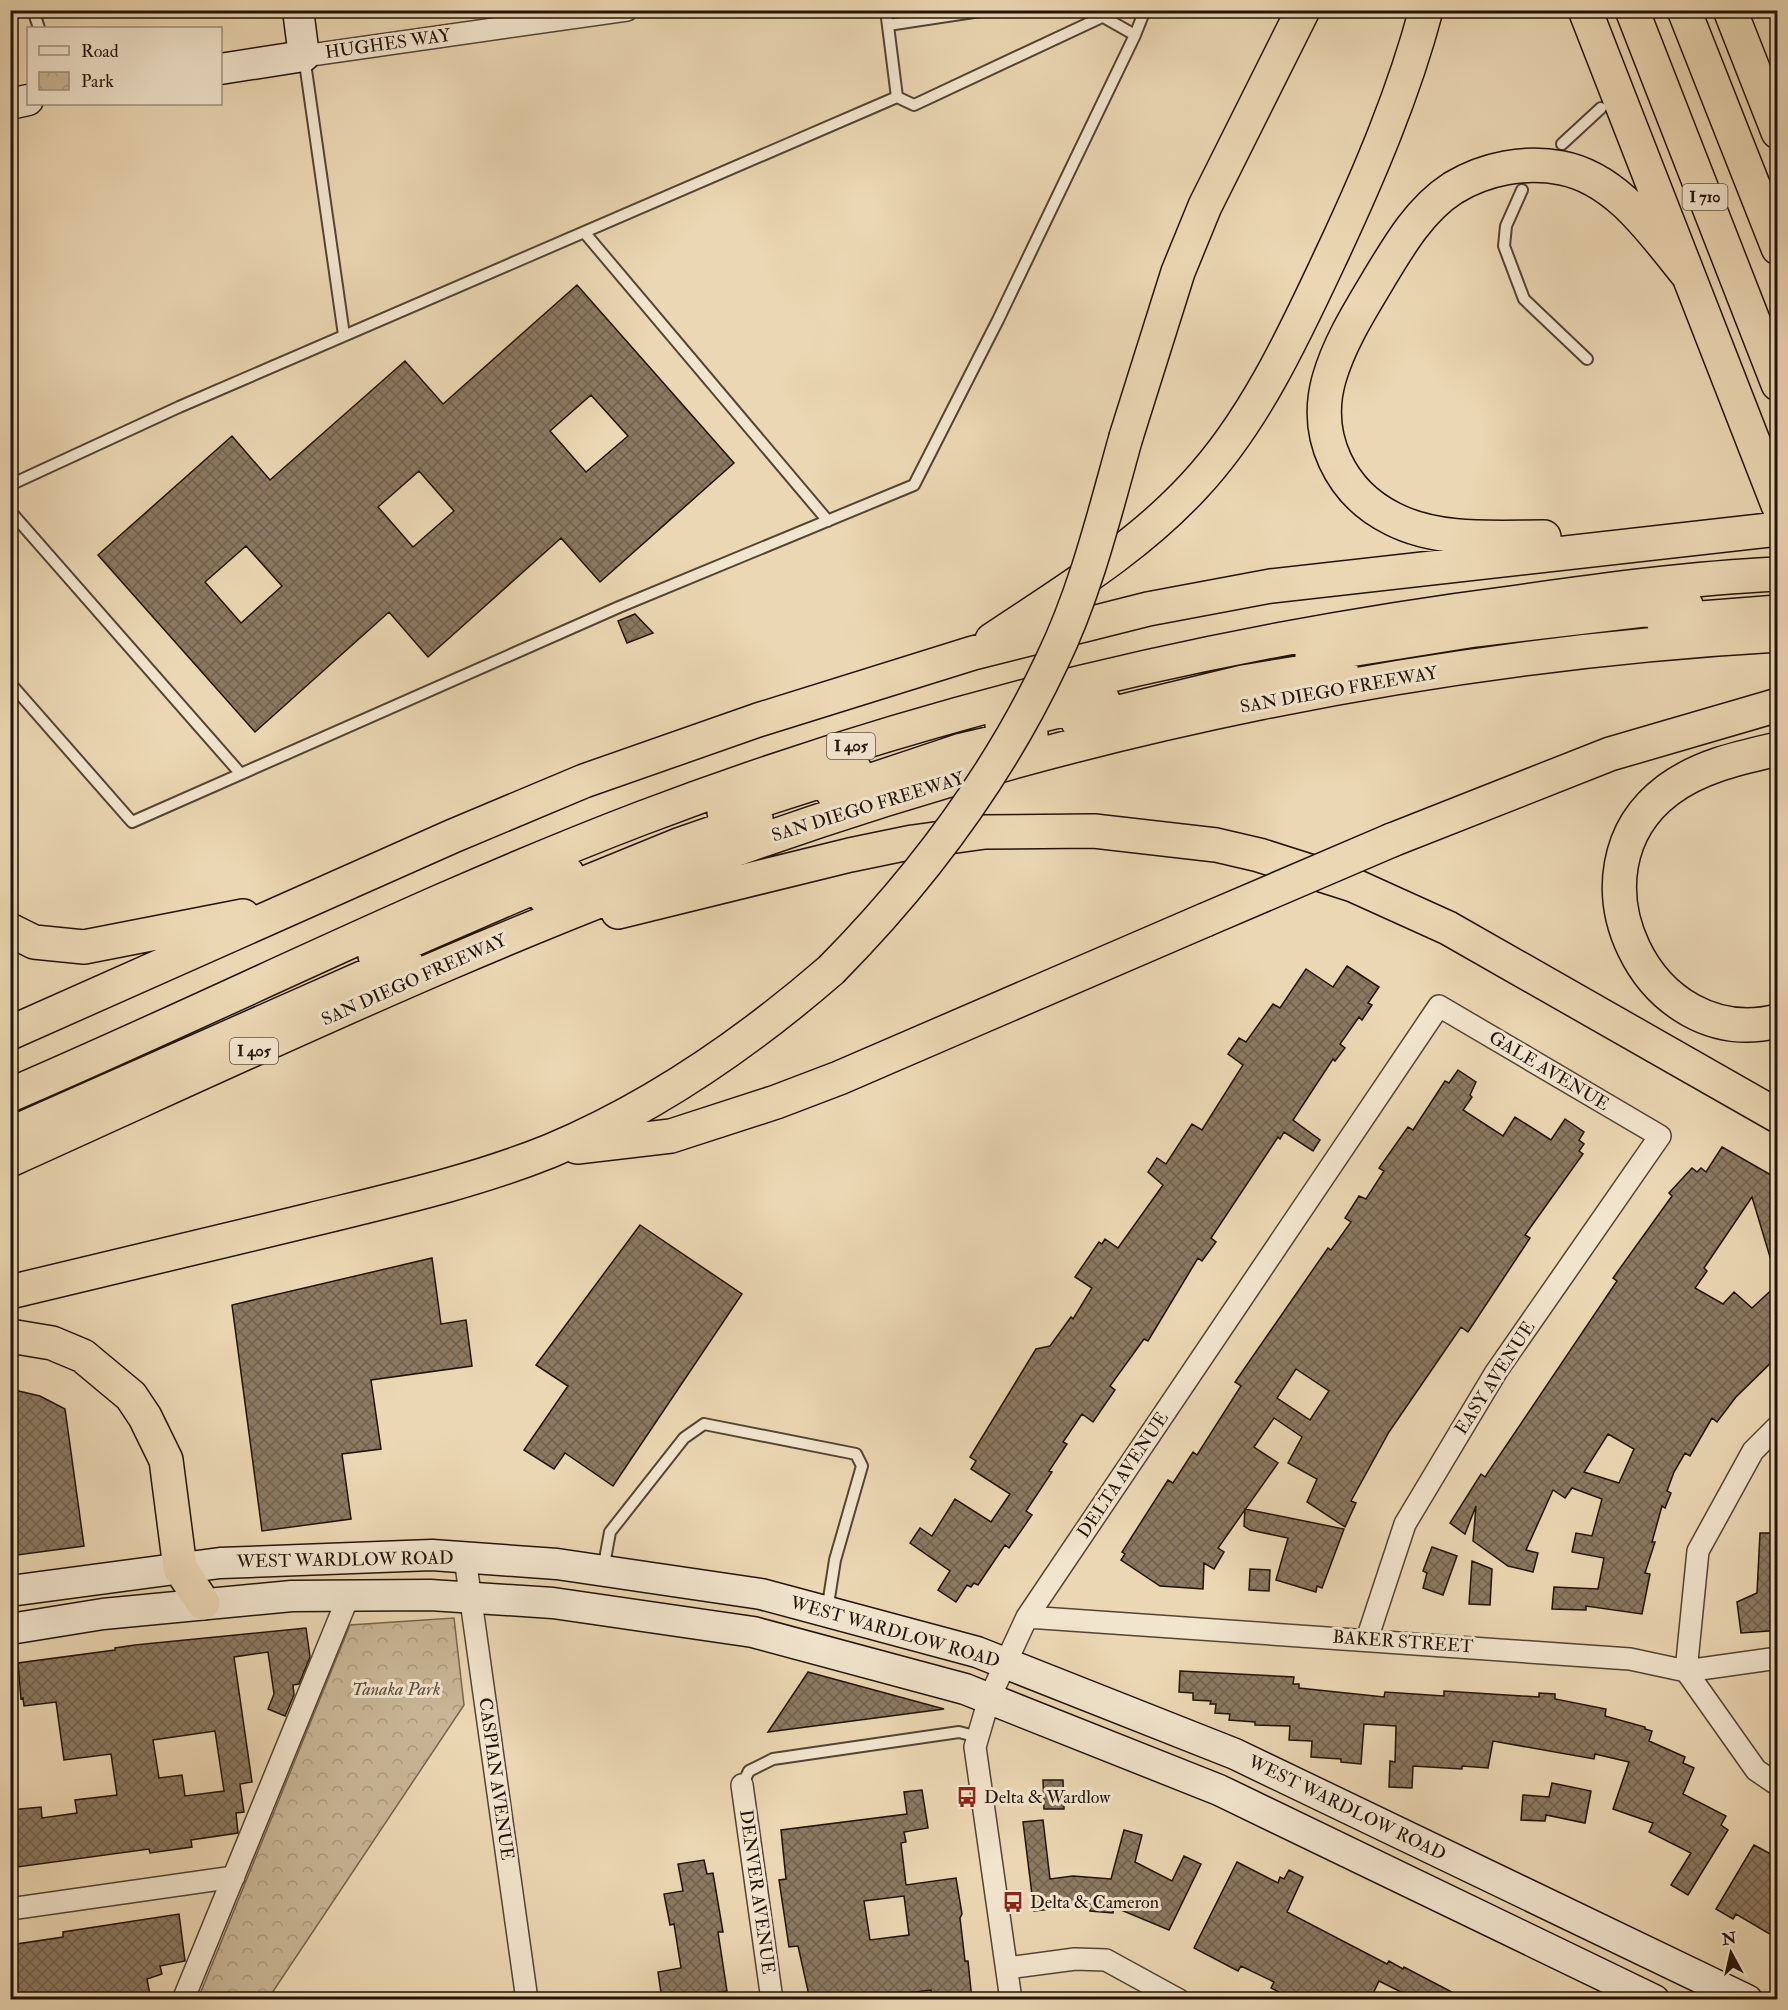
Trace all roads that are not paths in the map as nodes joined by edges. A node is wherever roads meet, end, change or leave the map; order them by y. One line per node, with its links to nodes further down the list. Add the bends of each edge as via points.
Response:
1 (33, 10): 16 (lane)
2 (298, 10): 18 (main road)
3 (627, 10): 18 (street, HUGHES WAY)
4 (886, 10): 15 (lane)
5 (987, 10): 15 (lane)
6 (1090, 10): 14 (lane)
7 (1144, 10): 17 (lane)
8 (1303, 10): 57 (highway, bridge, via 1205,206 1178,272 1078,598 1053,661 1012,738 962,818 872,928 792,1004 736,1046 617,1118)
9 (1426, 10): 41 (highway, via 1397,99 1355,204 1305,311 1231,440 1195,485 1127,548)
10 (1585, 10): 29 (highway)
11 (1632, 10): 32 (highway, I 710)
12 (1684, 10): 28 (highway, I 710)
13 (1730, 10): 24 (highway)
14 (1102, 17): 17 (lane); 20 (lane, via 914,105)
15 (888, 25): 20 (lane)
16 (39, 27)
17 (1135, 35): 36 (lane, via 914,486)
18 (304, 56): 19 (main road, HUGHES WAY); 30 (lane)
19 (222, 69)
20 (897, 97): 27 (lane)
21 (27, 100): 22 (main road)
22 (10, 104)
23 (1601, 108): 25 (lane)
24 (1778, 132)
25 (1562, 144)
26 (1522, 190): 31 (lane, via 1506,226 1504,246 1524,299)
27 (584, 232): 30 (lane); 36 (lane)
28 (1778, 248)
29 (1688, 274): 34 (highway); 38 (highway, via 1642,219 1614,193 1589,178 1563,168 1519,166 1475,176 1434,202 1415,222 1358,314 1337,357 1324,404 1330,450 1346,480 1378,511 1413,527 1484,537)
30 (344, 335): 33 (lane)
31 (1587, 359)
32 (1778, 384)
33 (10, 485)
34 (1778, 505)
35 (10, 511): 45 (lane)
36 (828, 521): 45 (lane)
37 (1778, 529): 38 (highway)
38 (1690, 538): 41 (highway, via 1271,586 1148,609)
39 (1778, 574): 40 (highway, SAN DIEGO FREEWAY / I 405)
40 (1759, 610): 48 (highway, SAN DIEGO FREEWAY / I 405, via 1609,649 1467,667 1241,708 1104,738 813,823 698,863); 52 (highway, SAN DIEGO FREEWAY / I 405, via 1447,611 1326,630 1089,681 845,748 733,785 566,849); 54 (highway, via 1475,630 1328,653 1073,707 958,737 664,833 510,897); 55 (highway, via 1482,643 1243,682 962,750 681,844 601,875 306,1001)
41 (973, 653): 46 (highway, via 758,720 585,781)
42 (10, 683): 45 (lane, via 132,822)
43 (1778, 705): 57 (highway, bridge, via 1610,754 1392,840 839,1078 766,1105 671,1136)
44 (1778, 749): 50 (highway, via 1708,768 1666,792 1636,826 1626,847 1619,901 1631,947 1671,998 1705,1016 1729,1023)
45 (240, 772)
46 (301, 904): 47 (highway, via 84,947 34,942); 51 (highway)
47 (10, 930)
48 (497, 942): 53 (highway, via 913,842 985,832 1044,830 1176,838 1259,855 1398,904 1448,928); 58 (highway, SAN DIEGO FREEWAY / I 405)
49 (1439, 1006): 56 (street, GALE AVENUE); 70 (street, DELTA AVENUE)
50 (1778, 1021)
51 (10, 1033)
52 (10, 1095)
53 (1778, 1116)
54 (10, 1119)
55 (10, 1134)
56 (1660, 1136): 72 (street, EASY AVENUE, via 1496,1372 1405,1524)
57 (551, 1150): 59 (highway, via 442,1187)
58 (10, 1160)
59 (10, 1292)
60 (10, 1336): 63 (highway, via 52,1343 83,1356 131,1396 166,1460)
61 (1778, 1426): 75 (street, via 1753,1451 1698,1551)
62 (465, 1558): 63 (main road, WEST WARDLOW ROAD, via 432,1555); 64 (main road, WEST WARDLOW ROAD); 67 (street, CASPIAN AVENUE)
63 (180, 1568): 65 (main road, WEST WARDLOW ROAD); 68 (highway)
64 (603, 1571): 69 (main road, WEST WARDLOW ROAD, via 761,1594); 69 (lane, via 610,1532 684,1438 704,1424 856,1454 862,1466 835,1560)
65 (10, 1590)
66 (349, 1595): 67 (main road, WEST WARDLOW ROAD); 68 (main road, WEST WARDLOW ROAD); 80 (street)
67 (471, 1598): 76 (main road, WEST WARDLOW ROAD, via 553,1603 753,1632); 84 (street, CASPIAN AVENUE)
68 (203, 1603): 71 (main road, WEST WARDLOW ROAD)
69 (826, 1611): 74 (main road, WEST WARDLOW ROAD)
70 (1027, 1617): 72 (street, BAKER STREET); 74 (street, DELTA AVENUE)
71 (10, 1629)
72 (1367, 1639): 75 (street, BAKER STREET, via 1630,1659)
73 (1778, 1658): 75 (street, BAKER STREET)
74 (1004, 1663): 76 (street, DELTA AVENUE); 89 (main road, WEST WARDLOW ROAD, via 1235,1754)
75 (1686, 1671): 79 (street, via 1756,1770)
76 (989, 1699): 77 (street, DELTA AVENUE); 88 (main road, WEST WARDLOW ROAD, via 1219,1790)
77 (978, 1737): 78 (lane, via 959,1732 938,1734 772,1759 749,1772); 82 (street, DELTA AVENUE, via 975,1747)
78 (742, 1785): 85 (street, DENVER AVENUE)
79 (1778, 1785)
80 (234, 1877): 81 (street); 83 (street)
81 (10, 1909)
82 (1007, 1968): 86 (street, DELTA AVENUE); 87 (street, via 1075,1959 1106,1960)
83 (183, 2000)
84 (527, 2000)
85 (772, 2000)
86 (1011, 2000)
87 (1179, 2000)
88 (1654, 2000)
89 (1747, 2000)

